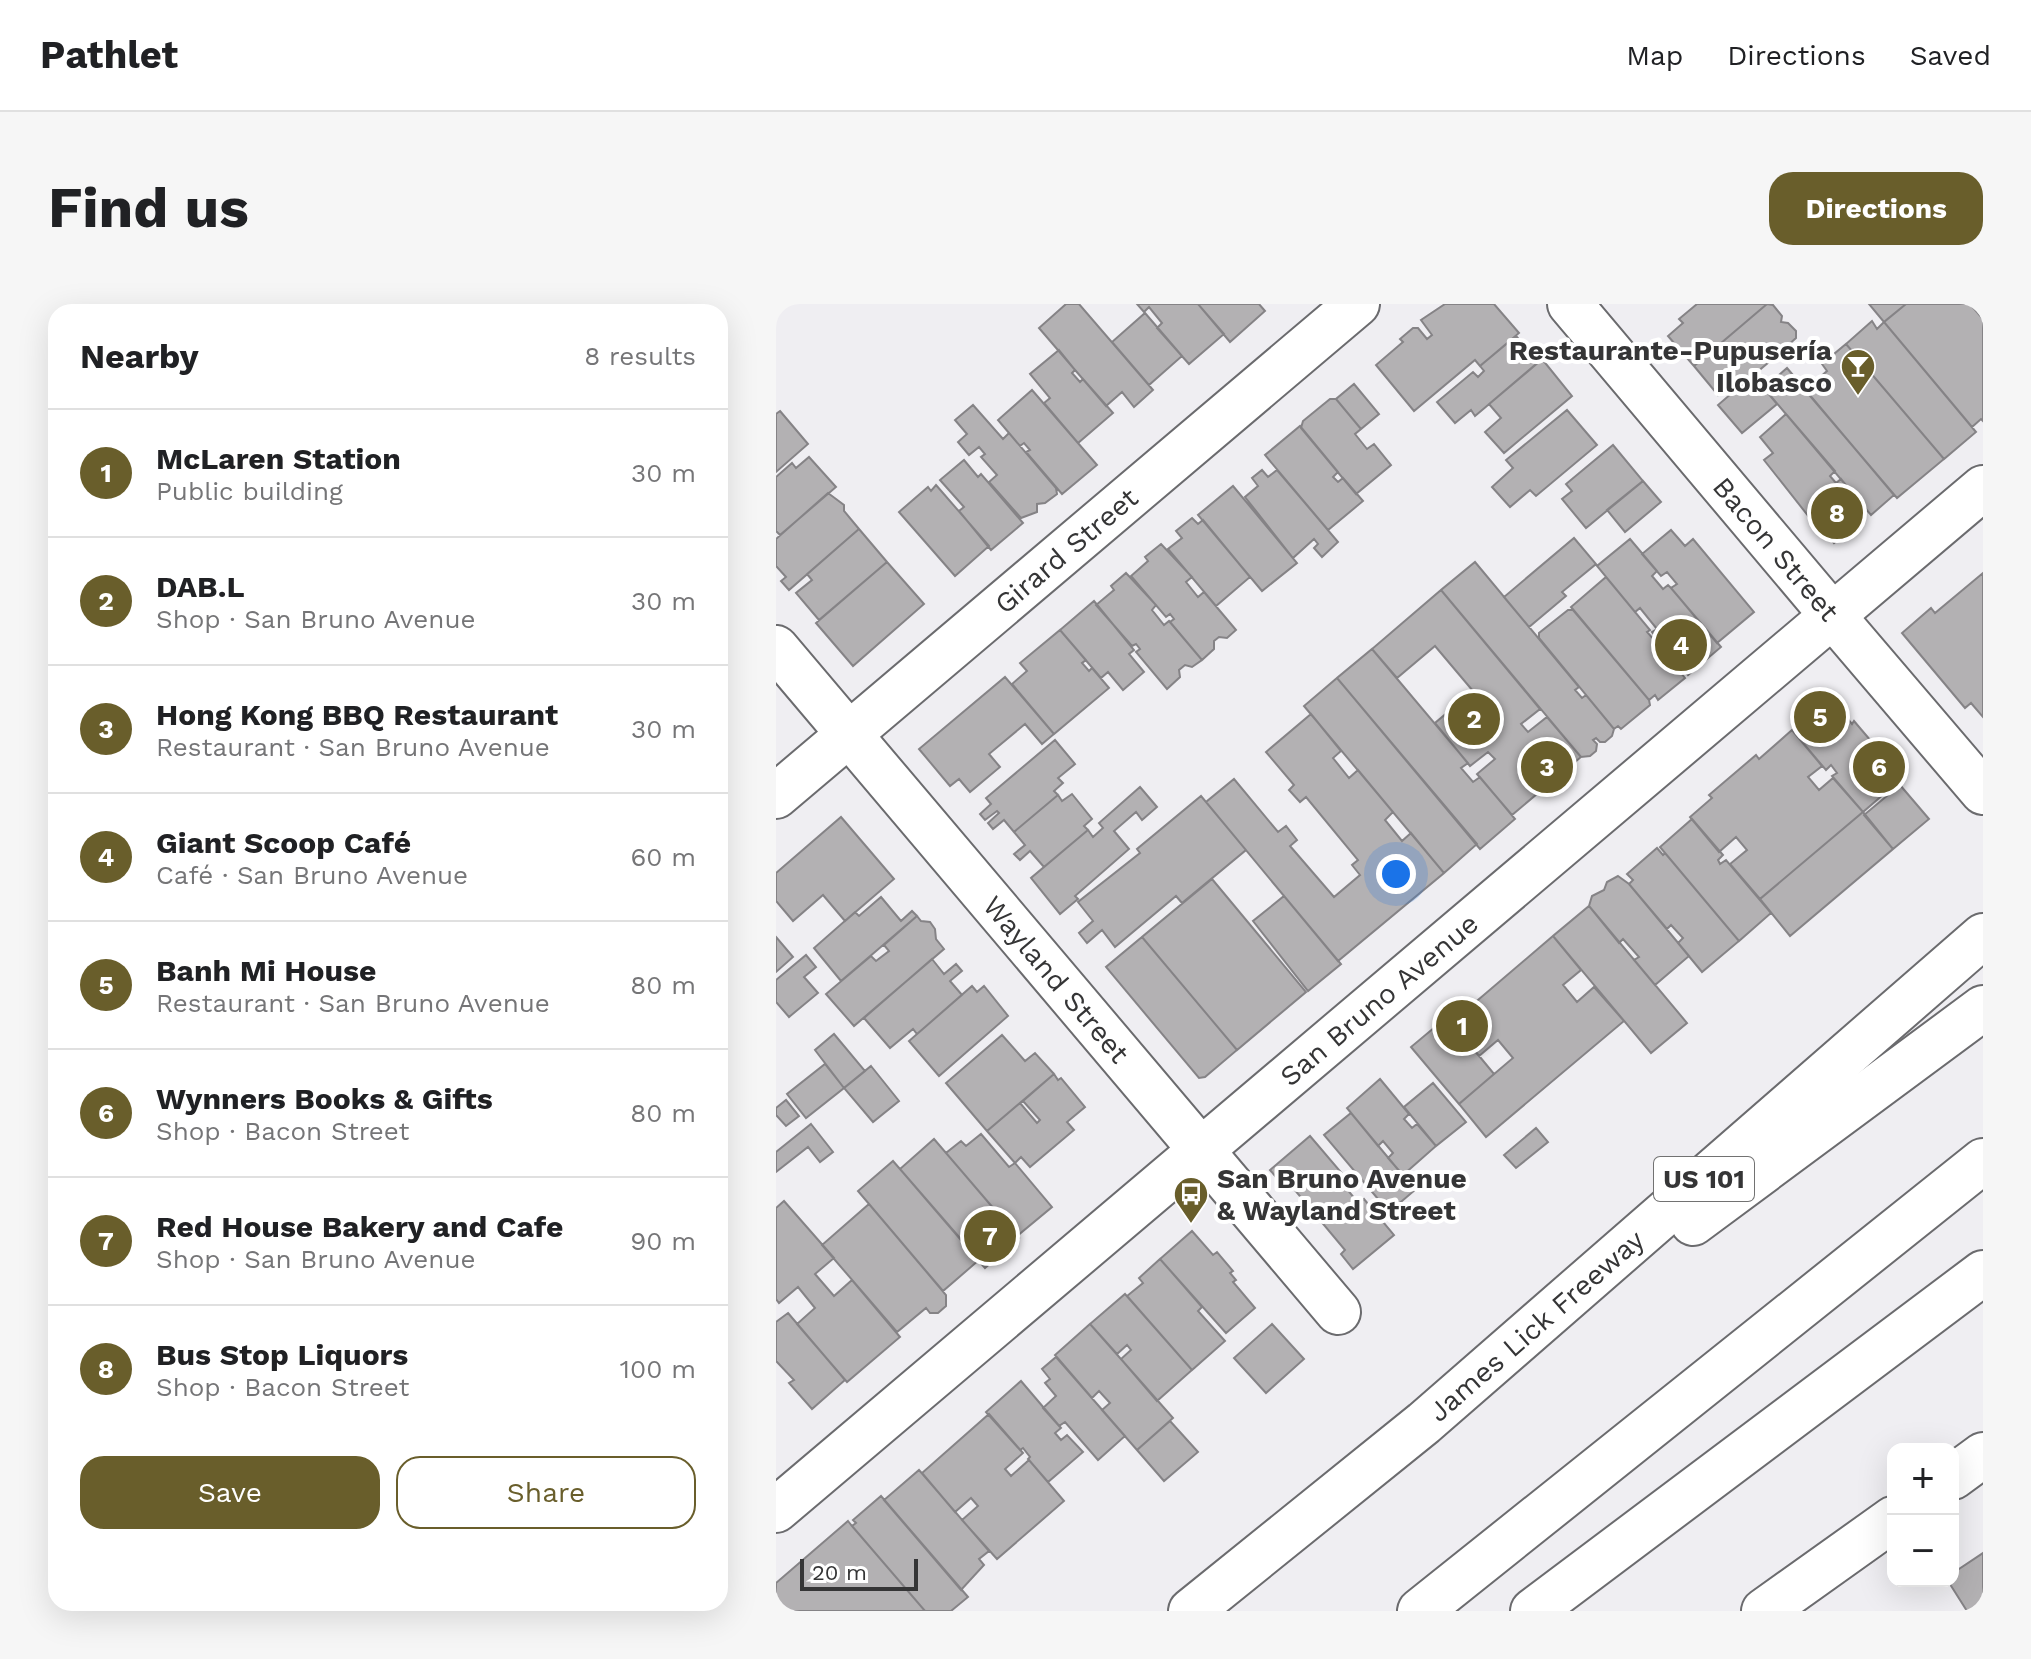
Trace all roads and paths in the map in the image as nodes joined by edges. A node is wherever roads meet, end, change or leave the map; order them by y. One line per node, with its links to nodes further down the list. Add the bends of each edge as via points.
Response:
1 (1357, 304): 6 (main road, Girard Street)
2 (1570, 304): 4 (main road, Bacon Street)
3 (1983, 488): 4 (main road, San Bruno Avenue)
4 (1832, 615): 7 (main road, Bacon Street); 11 (main road, San Bruno Avenue)
5 (776, 648): 6 (main road, Wayland Street)
6 (849, 734): 8 (main road, Girard Street); 11 (main road, Wayland Street)
7 (1983, 792)
8 (776, 796)
9 (1983, 936): 15 (main road, James Lick Freeway / US 101)
10 (1983, 1008): 15 (main road)
11 (1200, 1151): 14 (main road, Wayland Street); 18 (main road, San Bruno Avenue)
12 (1983, 1161): 21 (main road)
13 (1983, 1273): 22 (main road)
14 (1338, 1312)
15 (1424, 1423): 20 (main road, James Lick Freeway / US 101)
16 (1983, 1455): 17 (main road)
17 (1959, 1473)
18 (776, 1510)
19 (1887, 1523): 23 (main road)
20 (1191, 1611)
21 (1420, 1611)
22 (1533, 1611)
23 (1764, 1611)

